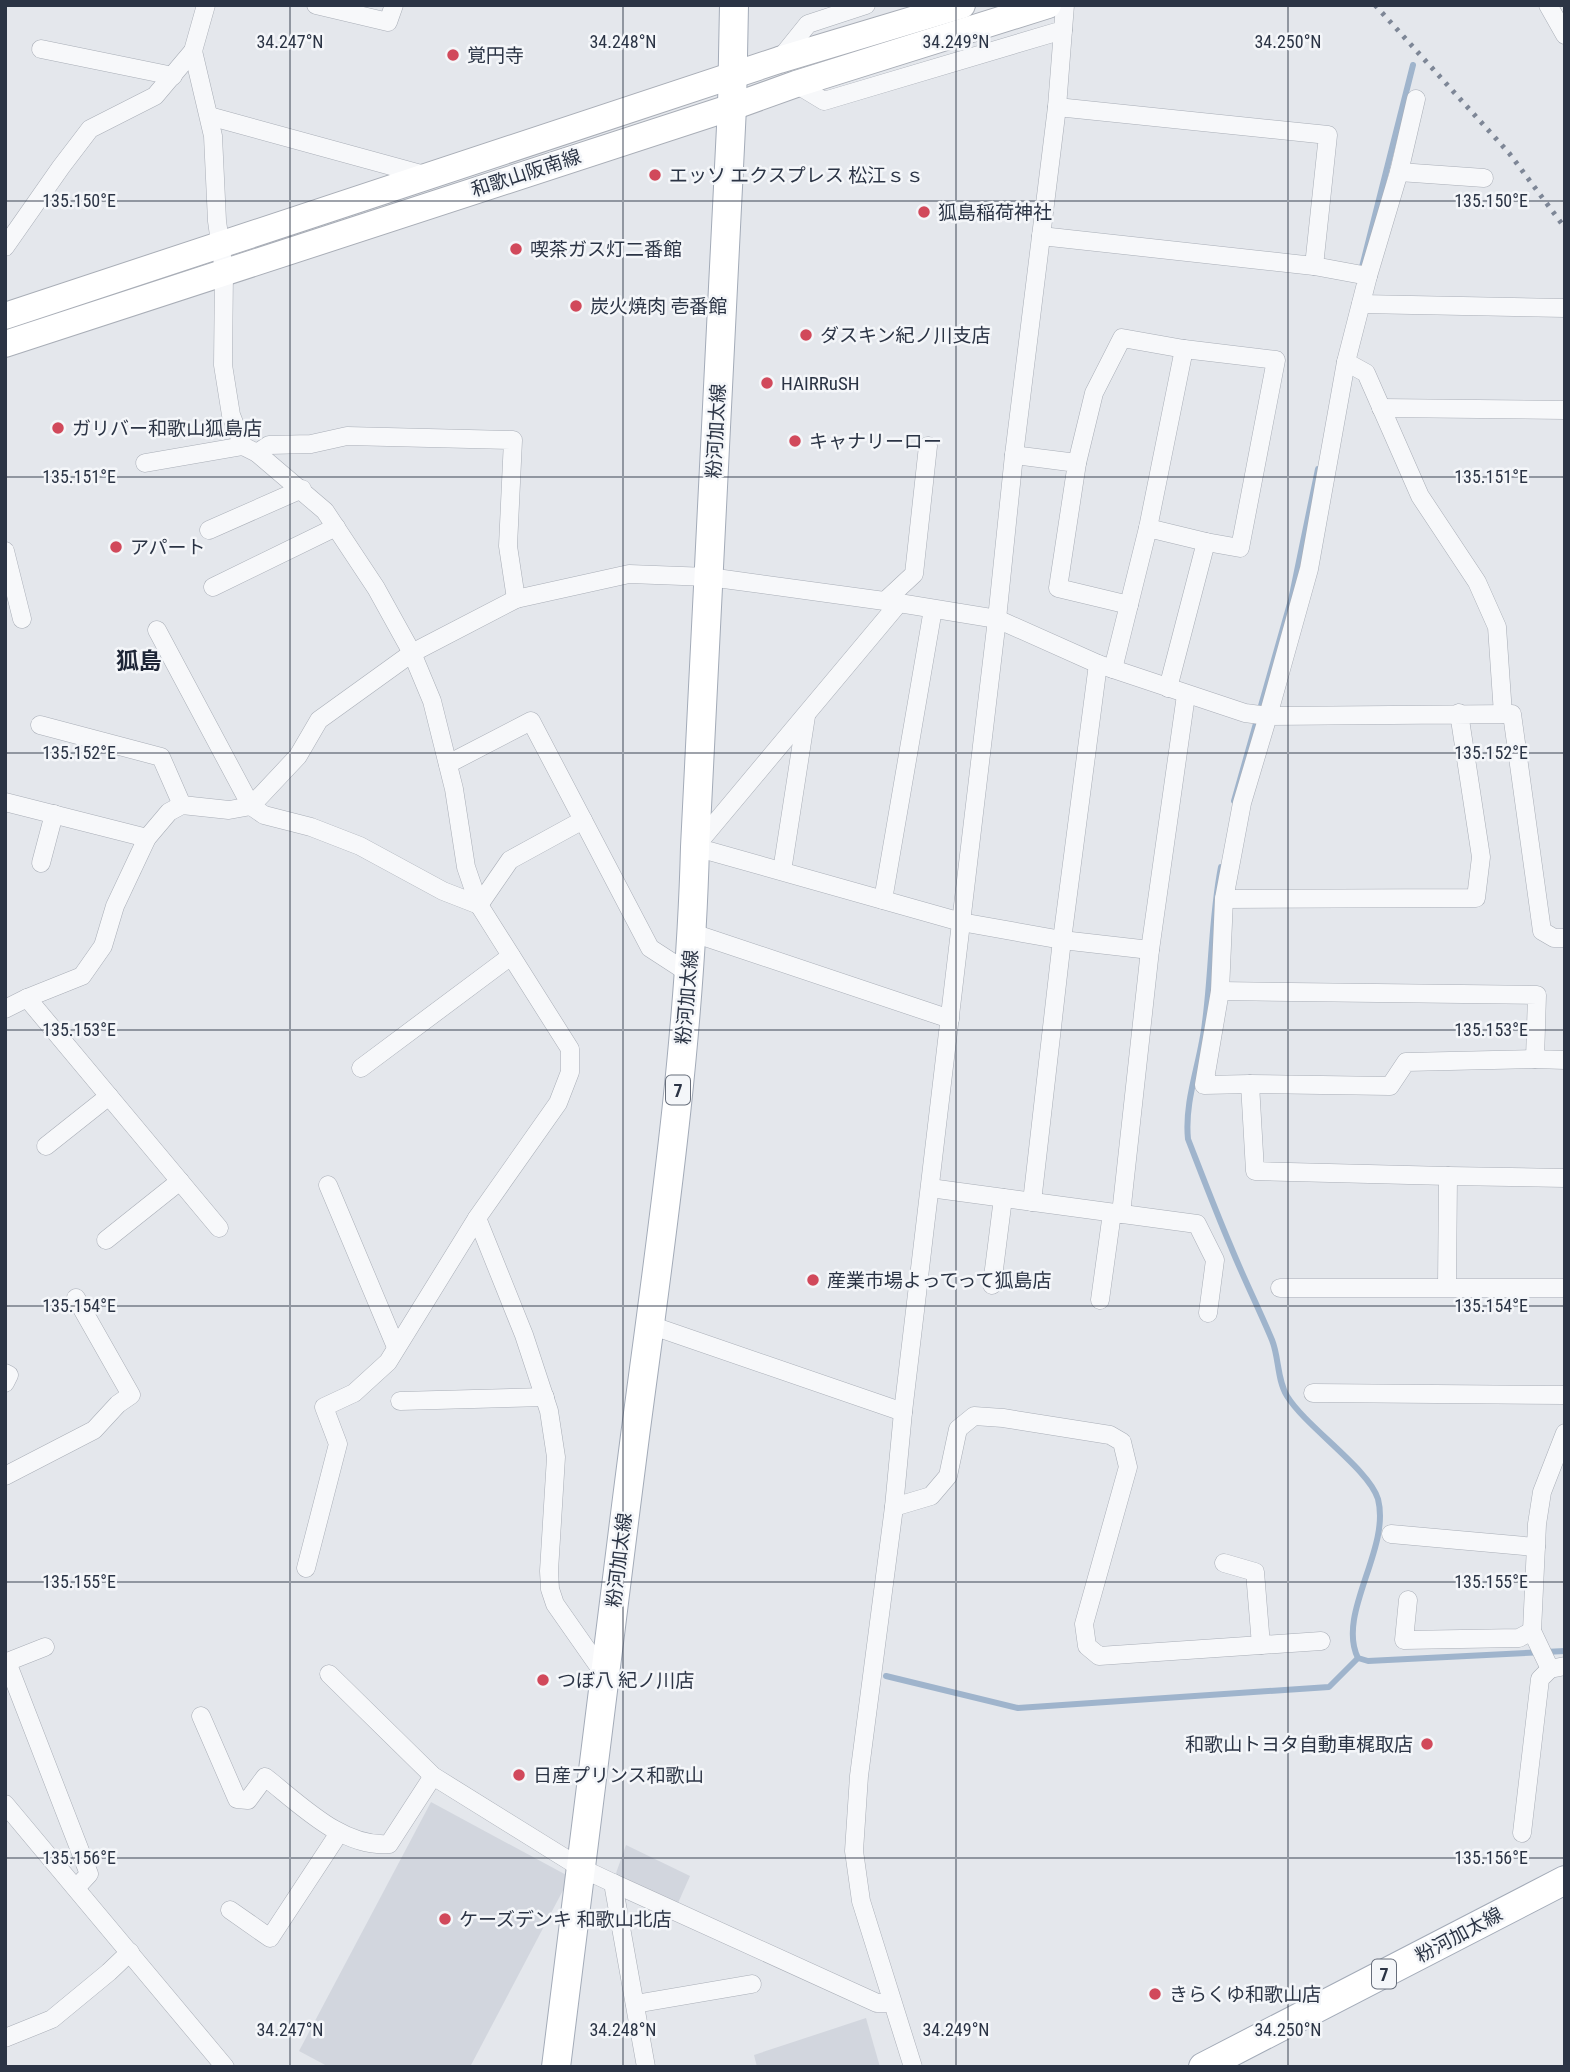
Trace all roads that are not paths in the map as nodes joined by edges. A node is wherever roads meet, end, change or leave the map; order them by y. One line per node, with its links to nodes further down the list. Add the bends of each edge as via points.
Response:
1 (206, 5): 13 (street)
2 (316, 5): 3 (street, via 388,22)
3 (394, 5)
4 (866, 5): 14 (street, via 808,24)
5 (962, 5): 14 (main road, 和歌山阪南線)
6 (1048, 5): 17 (main road, 和歌山阪南線)
7 (1065, 5): 10 (street)
8 (1548, 5): 11 (street)
9 (728, 8): 16 (main road, 粉河加太線 / 7)
10 (1063, 30): 17 (street, via 824,101); 20 (street)
11 (1565, 35)
12 (41, 48): 15 (street)
13 (193, 51): 15 (street); 21 (street)
14 (779, 60): 16 (main road, 和歌山阪南線)
15 (173, 76): 26 (street, via 155,96 90,130)
16 (733, 76): 19 (main road, 粉河加太線 / 7); 23 (main road, 和歌山阪南線)
17 (796, 84): 19 (main road, 和歌山阪南線)
18 (1416, 99): 22 (street)
19 (732, 107): 27 (main road, 和歌山阪南線); 49 (main road, 粉河加太線 / 7)
20 (1057, 107): 25 (street); 28 (street, via 1328,135)
21 (209, 116): 23 (street); 27 (street)
22 (1399, 172): 24 (street); 29 (street)
23 (429, 177): 27 (main road, 和歌山阪南線)
24 (1484, 178)
25 (1041, 236): 28 (street); 40 (street)
26 (5, 247)
27 (222, 258): 32 (main road, 和歌山阪南線); 33 (main road, 和歌山阪南線); 39 (street, via 223,365 230,415)
28 (1314, 266): 29 (street)
29 (1368, 276): 30 (street)
30 (1361, 304): 31 (street); 35 (street)
31 (1565, 308)
32 (5, 316)
33 (5, 344)
34 (1184, 349): 42 (street, via 1122,338 1094,394); 45 (street); 47 (street, via 1276,359 1240,548)
35 (1346, 362): 36 (street, via 1366,373); 65 (street, via 1309,569)
36 (1381, 408): 37 (street); 63 (street, via 1420,496 1477,582 1497,627)
37 (1565, 410)
38 (928, 446): 52 (street, via 914,574)
39 (250, 449): 41 (street); 43 (street); 51 (street, via 347,436 513,440 508,547)
40 (1014, 455): 42 (street); 56 (street)
41 (145, 463)
42 (1077, 463): 53 (street, via 1058,589)
43 (302, 489): 44 (street); 46 (street)
44 (336, 527): 50 (street); 58 (street)
45 (1148, 528): 47 (street); 53 (street)
46 (209, 530)
47 (1206, 542): 60 (street)
48 (5, 551): 55 (street)
49 (709, 577): 51 (street, via 629,574); 52 (street); 74 (main road, 粉河加太線 / 7)
50 (213, 587)
51 (516, 599): 58 (street)
52 (892, 602): 54 (street); 64 (street)
53 (1129, 605): 59 (street)
54 (933, 609): 56 (street); 78 (street)
55 (22, 619)
56 (998, 619): 59 (street); 80 (street)
57 (157, 630): 70 (street)
58 (412, 653): 67 (street, via 432,701); 70 (street, via 319,720 298,756)
59 (1105, 666): 60 (street); 83 (street)
60 (1168, 688): 61 (street)
61 (1186, 695): 65 (street); 84 (street)
62 (1459, 713): 63 (street); 65 (street); 77 (street, via 1481,857 1476,898)
63 (1503, 714): 82 (street, via 1512,714 1542,931)
64 (806, 716): 74 (street); 76 (street)
65 (1268, 716): 77 (street, via 1242,803)
66 (40, 725): 69 (street, via 161,757)
67 (448, 764): 72 (street, via 530,721); 79 (street, via 466,867)
68 (5, 802): 71 (street)
69 (182, 805): 70 (street, via 229,810); 73 (street)
70 (251, 806): 79 (street, via 264,815 360,846)
71 (54, 814): 73 (street); 75 (street)
72 (583, 820): 79 (street, via 510,860); 86 (street, via 650,948)
73 (147, 838): 88 (street, via 103,946 82,976)
74 (695, 847): 76 (street); 81 (main road, 粉河加太線 / 7)
75 (41, 863)
76 (782, 871): 78 (street)
77 (1224, 899): 87 (street)
78 (883, 900): 80 (street)
79 (479, 905): 85 (street)
80 (961, 922): 83 (street); 90 (street)
81 (693, 933): 86 (main road, 粉河加太線 / 7); 90 (street)
82 (1565, 938)
83 (1062, 940): 84 (street); 103 (street)
84 (1150, 950): 104 (street)
85 (511, 956): 93 (street); 105 (street, via 570,1049 570,1072 558,1103)
86 (690, 974): 115 (main road, 粉河加太線 / 7)
87 (1220, 991): 91 (street, via 1537,995); 94 (street, via 1204,1084)
88 (27, 998): 89 (street); 95 (street)
89 (5, 1009)
90 (950, 1019): 101 (street)
91 (1535, 1059): 92 (street); 94 (street, via 1406,1062 1390,1086)
92 (1565, 1059)
93 (361, 1068)
94 (1250, 1084): 97 (street, via 1255,1171)
95 (109, 1096): 96 (street); 99 (street)
96 (46, 1146)
97 (1448, 1176): 98 (street); 109 (street)
98 (1565, 1178)
99 (180, 1181): 106 (street); 107 (street)
100 (328, 1185): 116 (street)
101 (930, 1188): 102 (street); 123 (street)
102 (1003, 1198): 103 (street); 108 (street)
103 (1032, 1202): 104 (street)
104 (1116, 1213): 113 (street); 114 (street, via 1197,1224 1215,1260)
105 (477, 1218): 116 (street); 121 (street)
106 (219, 1228)
107 (106, 1240)
108 (992, 1285)
109 (1447, 1286): 110 (street); 111 (street)
110 (1565, 1287)
111 (1279, 1288)
112 (76, 1298): 125 (street, via 131,1395 94,1430)
113 (1100, 1300)
114 (1208, 1313)
115 (650, 1325): 123 (street); 138 (main road, 粉河加太線 / 7)
116 (397, 1348): 130 (street, via 354,1393 324,1407 338,1444)
117 (5, 1373): 118 (street, via 9,1375)
118 (5, 1383)
119 (1313, 1393): 120 (street)
120 (1565, 1395)
121 (545, 1397): 122 (street); 138 (street, via 556,1457 550,1589 555,1604)
122 (400, 1401)
123 (903, 1412): 126 (street)
124 (1565, 1433): 128 (street, via 1542,1492)
125 (5, 1476)
126 (894, 1507): 134 (street, via 931,1496 948,1476 958,1429 974,1416 1110,1435 1122,1442 1128,1467 1084,1624 1087,1646 1099,1657); 151 (street, via 859,1776 854,1851 861,1901)
127 (1391, 1534): 128 (street)
128 (1536, 1547): 132 (street)
129 (1224, 1563): 134 (street, via 1255,1572)
130 (306, 1568)
131 (1408, 1600): 132 (street, via 1404,1640)
132 (1535, 1637): 136 (street)
133 (1321, 1641): 134 (street)
134 (1261, 1645)
135 (45, 1647): 147 (street, via 7,1662 89,1874)
136 (1554, 1666): 143 (street, via 1540,1679)
137 (329, 1674): 140 (street)
138 (604, 1674): 144 (main road, 粉河加太線 / 7)
139 (201, 1716): 142 (street, via 237,1799 248,1800 265,1777)
140 (433, 1776): 142 (street, via 389,1844 375,1845); 144 (street)
141 (5, 1804): 147 (street)
142 (339, 1833): 148 (street, via 270,1938)
143 (1522, 1833)
144 (581, 1868): 146 (street); 155 (main road, 粉河加太線 / 7)
145 (1565, 1880): 158 (main road, 粉河加太線 / 7)
146 (613, 1883): 151 (street, via 877,2003); 152 (street)
147 (76, 1888): 149 (street)
148 (230, 1910)
149 (130, 1952): 153 (street, via 52,2019); 154 (street)
150 (752, 1984): 152 (street)
151 (892, 2003): 157 (street)
152 (635, 2004): 156 (street)
153 (5, 2038)
154 (225, 2067)
155 (556, 2067)
156 (646, 2067)
157 (913, 2067)
158 (1203, 2067)

